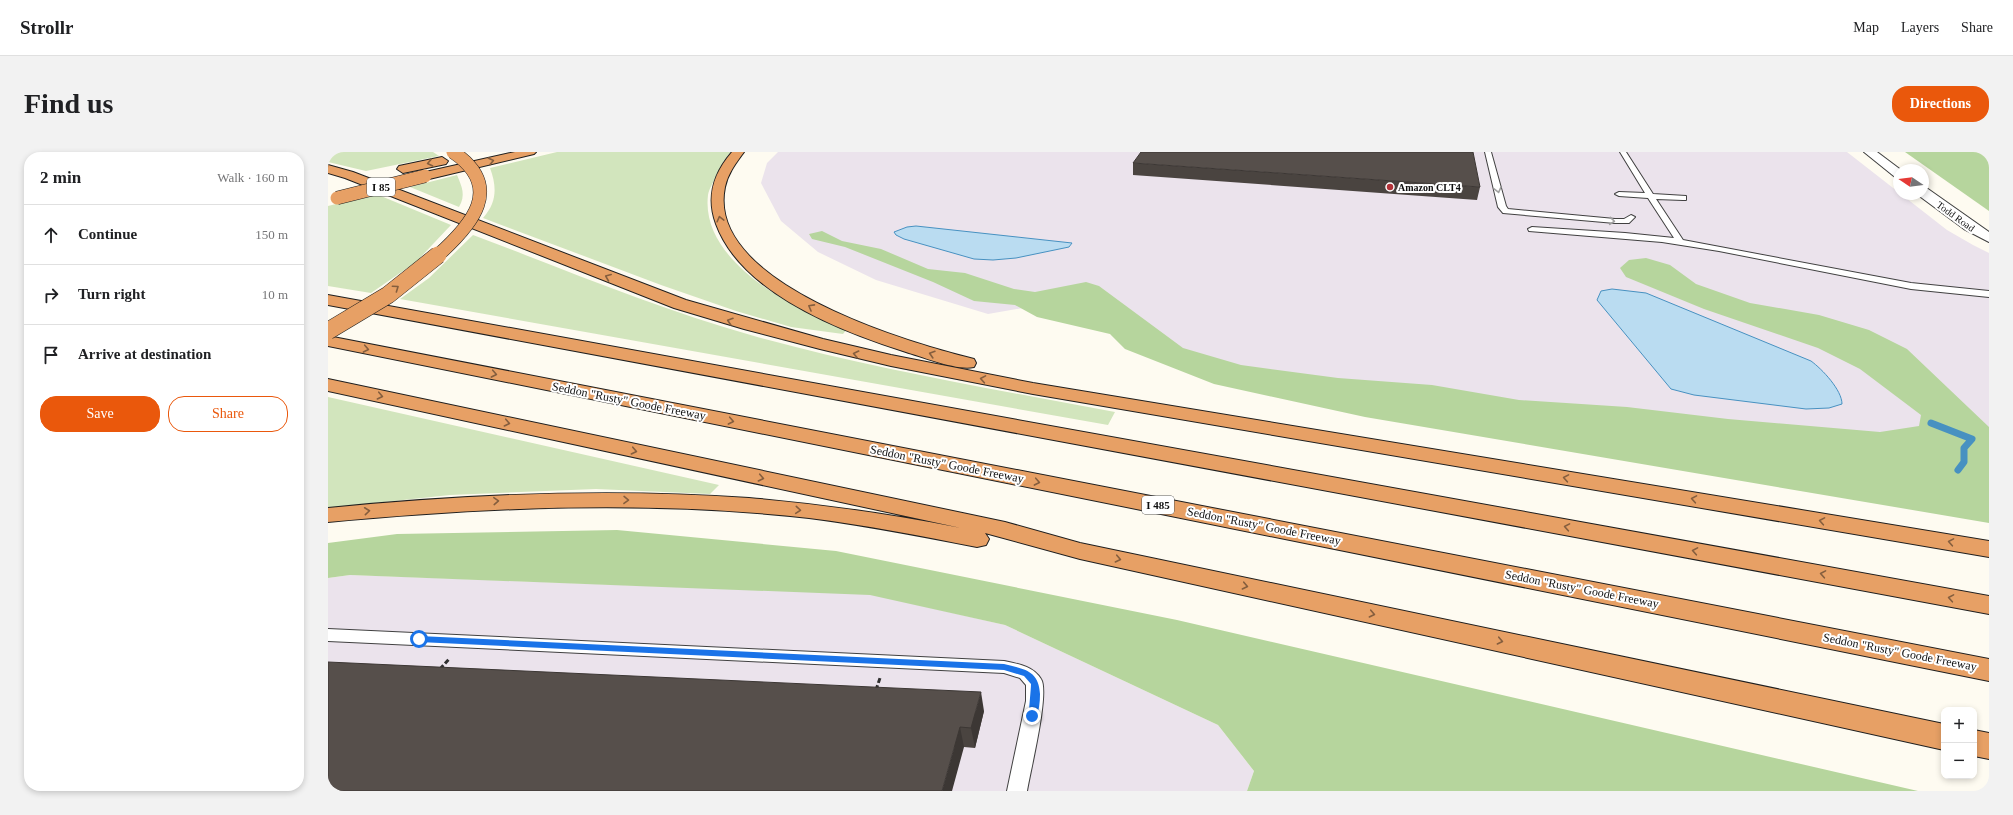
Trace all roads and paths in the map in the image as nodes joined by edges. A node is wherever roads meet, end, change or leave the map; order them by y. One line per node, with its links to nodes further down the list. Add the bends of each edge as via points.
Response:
1 (453, 152): 22 (highway, one-way to 1, bridge, via 406,281 442,252 469,221 478,206 482,191 477,175 470,165)
2 (482, 152): 10 (highway, I 85, one-way to 10)
3 (530, 152): 15 (highway, I 85, one-way to 3, bridge)
4 (738, 152): 25 (highway, one-way to 4, via 1092,393 910,347 824,314 768,280 737,251 724,234 719,219 717,193 727,168)
5 (1488, 152): 16 (lane, one-way to 16, via 1502,207 1506,211 1626,222)
6 (1623, 152): 12 (lane)
7 (1870, 152): 9 (street)
8 (328, 169): 25 (highway, one-way to 8, via 902,364 736,323 644,292 349,175)
9 (1893, 169)
10 (336, 184)
11 (1619, 194): 12 (lane)
12 (1651, 196): 14 (lane); 19 (lane)
13 (1929, 196): 18 (street, Todd Road)
14 (1683, 198)
15 (332, 199)
16 (1631, 217)
17 (1532, 229): 19 (lane, via 1625,235)
18 (1989, 238)
19 (1680, 242): 20 (lane, via 1893,283)
20 (1989, 294)
21 (328, 300): 29 (highway, one-way to 21)
22 (328, 331)
23 (328, 341): 31 (highway, Seddon "Rusty" Goode Freeway / I 485, one-way to 31)
24 (328, 385): 28 (highway, one-way to 28, via 1005,530)
25 (1104, 400): 27 (highway, one-way to 25)
26 (328, 515): 28 (highway, one-way to 28, via 417,505 515,500 673,501 809,511 882,521 998,543)
27 (1989, 548)
28 (1080, 551): 32 (highway, one-way to 32)
29 (1989, 605)
30 (328, 635): 35 (lane, via 1004,667 1026,673 1035,683 1036,701)
31 (1989, 670)
32 (1941, 736)
33 (1977, 744): 34 (highway)
34 (1989, 746)
35 (1017, 791)

